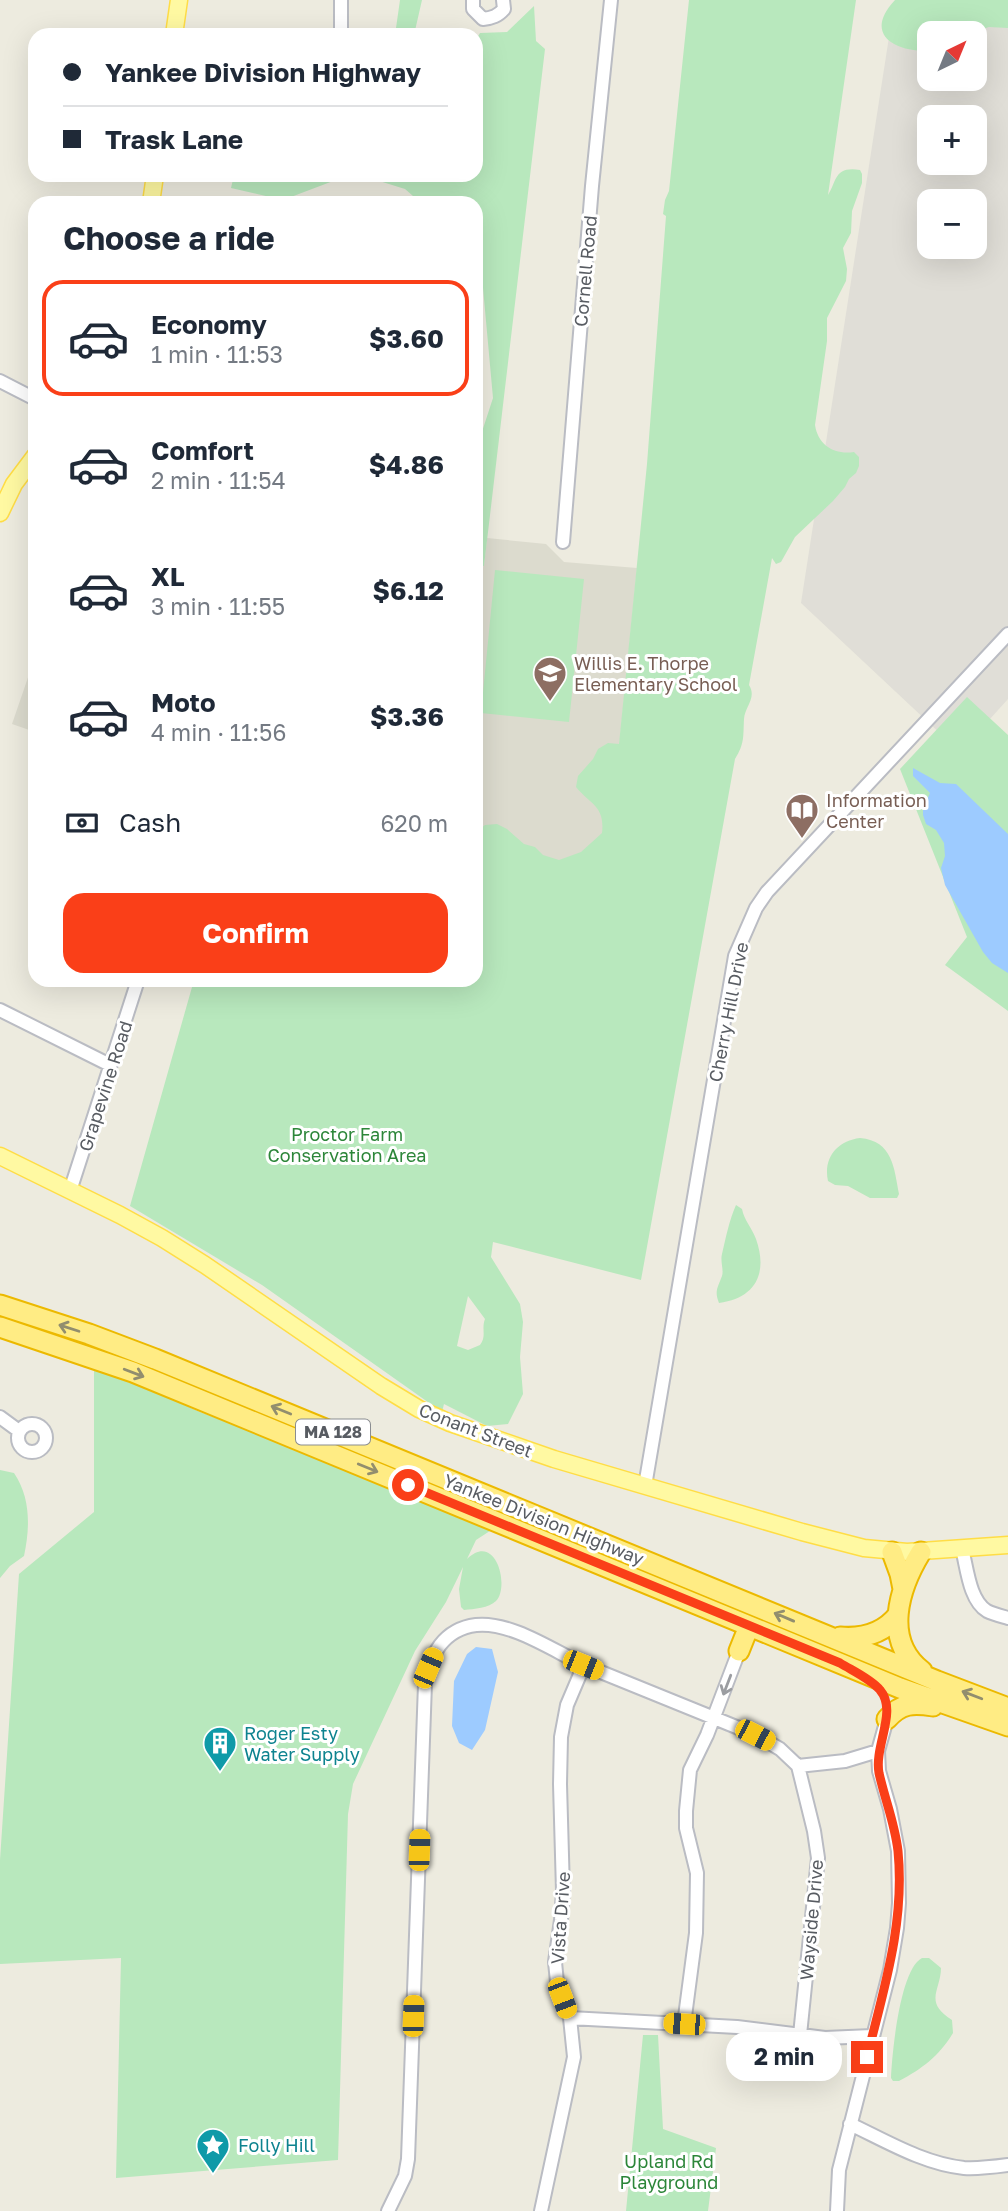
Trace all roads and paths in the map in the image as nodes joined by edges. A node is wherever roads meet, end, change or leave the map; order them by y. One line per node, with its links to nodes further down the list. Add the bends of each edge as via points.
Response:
1 (179, 0): 6 (main road)
2 (341, 0): 7 (street)
3 (473, 0): 4 (street, via 473,9 483,19 499,15)
4 (503, 0)
5 (611, 0): 12 (street, Cornell Road)
6 (175, 28)
7 (341, 28)
8 (0, 381): 9 (street)
9 (28, 395)
10 (28, 465): 11 (main road)
11 (0, 513)
12 (563, 542)
13 (1008, 634): 23 (street, Cherry Hill Drive, via 794,861 755,908 743,933 735,956)
14 (136, 987): 16 (street, Grapevine Road)
15 (0, 1010): 16 (street)
16 (110, 1066): 18 (street, Grapevine Road)
17 (0, 1156): 18 (main road, Conant Street)
18 (70, 1191): 23 (main road, Conant Street, via 162,1238 419,1409 494,1440)
19 (0, 1305): 32 (highway, Yankee Division Highway / MA 128, one-way to 19, via 155,1359)
20 (0, 1327): 31 (highway, Yankee Division Highway / MA 128, one-way to 31, via 157,1382)
21 (0, 1417): 22 (street)
22 (19, 1431)
23 (646, 1486): 26 (main road, Conant Street, via 833,1541)
24 (1008, 1545): 25 (main road, Conant Street)
25 (962, 1549): 27 (main road, Conant Street); 30 (street, via 979,1604)
26 (892, 1552): 27 (main road, Conant Street); 28 (highway)
27 (921, 1552): 28 (highway)
28 (903, 1588): 29 (highway)
29 (898, 1615): 32 (highway, via 886,1628 868,1636); 36 (highway, via 902,1649)
30 (1008, 1618)
31 (749, 1626): 33 (highway); 34 (highway, Yankee Division Highway / MA 128)
32 (827, 1635): 36 (highway, Yankee Division Highway / MA 128)
33 (739, 1651): 39 (street, one-way to 39)
34 (840, 1663): 38 (highway, Yankee Division Highway / MA 128); 40 (highway, via 881,1691)
35 (583, 1665): 39 (street); 44 (street, Vista Drive, via 567,1705 561,1737 563,1891 555,1962); 50 (street, via 493,1625 458,1630 433,1654 425,1685 408,2159)
36 (937, 1681): 37 (highway, Yankee Division Highway / MA 128, one-way to 36)
37 (1008, 1708)
38 (964, 1712): 40 (highway, via 909,1704); 41 (highway, Yankee Division Highway / MA 128)
39 (714, 1718): 43 (street, via 770,1742); 45 (street, via 690,1770 686,1796 697,1897)
40 (887, 1719): 42 (street)
41 (1008, 1726)
42 (878, 1751): 43 (street); 47 (street, via 896,1841 899,1903 894,1948)
43 (798, 1766): 46 (street, Wayside Drive, via 818,1858)
44 (570, 2018): 45 (street); 51 (street, Vista Drive, via 574,2056)
45 (684, 2024): 46 (street)
46 (800, 2035): 47 (street)
47 (872, 2036): 48 (street)
48 (850, 2124): 49 (street, via 947,2165); 52 (street, via 839,2170)
49 (1008, 2165)
50 (388, 2211)
51 (541, 2211)
52 (837, 2211)

